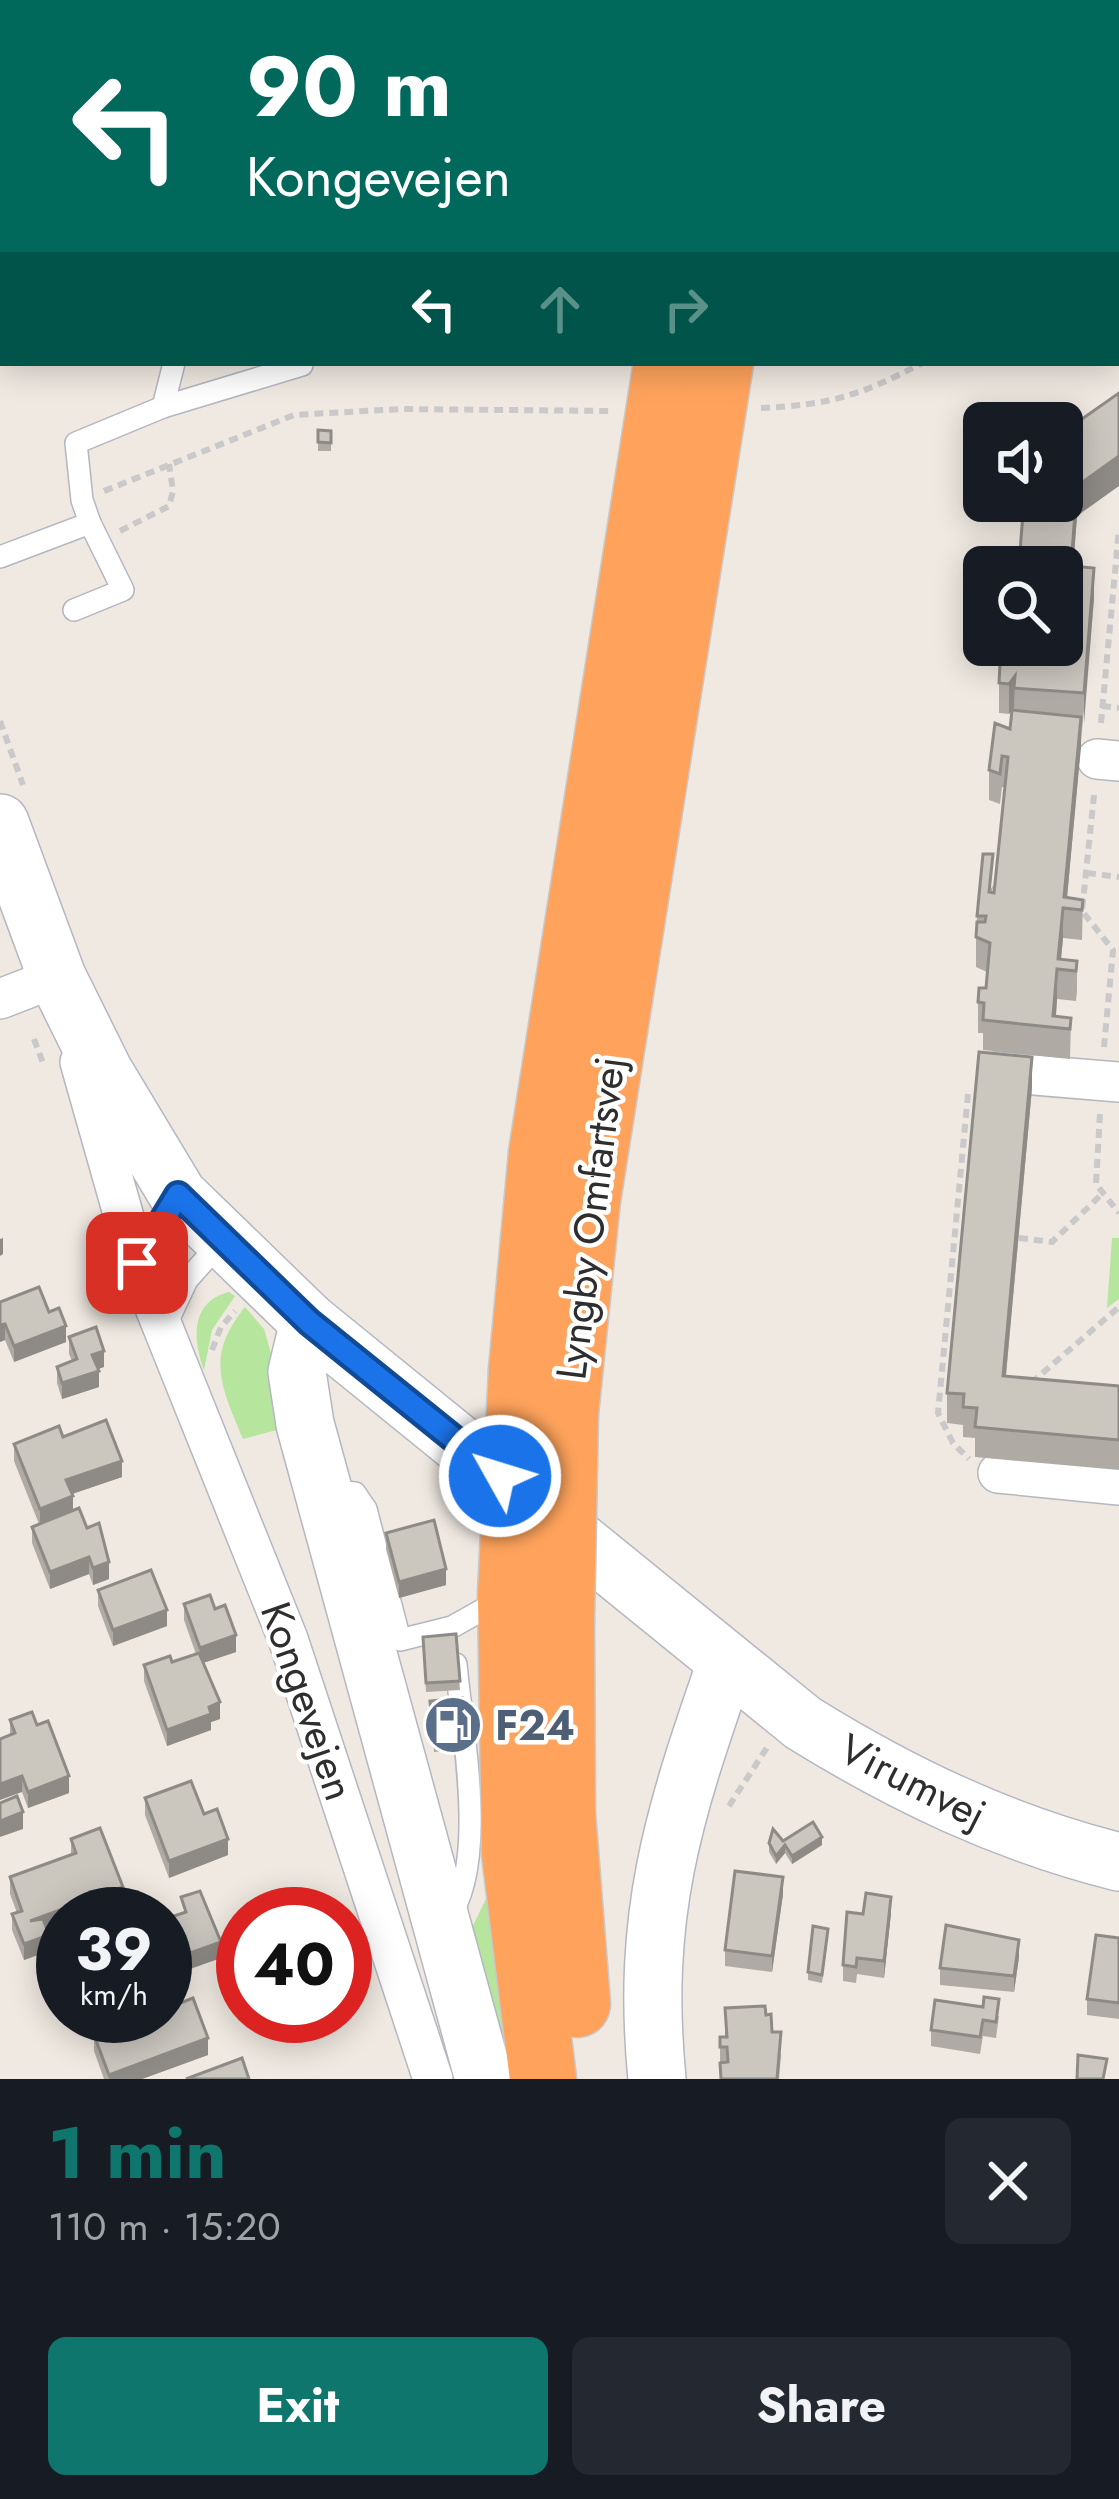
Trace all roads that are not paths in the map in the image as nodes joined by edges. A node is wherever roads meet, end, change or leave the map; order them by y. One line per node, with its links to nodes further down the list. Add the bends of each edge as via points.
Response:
1 (173, 366): 5 (lane)
2 (299, 366): 5 (lane)
3 (667, 366): 19 (highway, Lyngby Omfartsvej, via 542,1154)
4 (738, 386): 19 (highway, Lyngby Omfartsvej, via 587,1200)
5 (164, 407): 6 (lane, via 76,443)
6 (90, 523): 7 (lane); 8 (lane, via 123,590)
7 (0, 557)
8 (74, 610)
9 (15, 814): 10 (street, Kongevejen)
10 (57, 977): 11 (street); 14 (street, Kongevejen); 16 (street, Kongevejen)
11 (0, 999)
12 (997, 1072): 13 (street)
13 (1110, 1081)
14 (178, 1195): 15 (street, Kongevejen); 16 (lane)
15 (221, 1242): 17 (street, Kongevejen); 18 (lane, via 188,1280)
16 (137, 1263): 18 (street, Kongevejen)
17 (309, 1322): 22 (street, via 297,1372); 25 (street, Kongevejen)
18 (164, 1329): 28 (street, Kongevejen, via 288,1639)
19 (544, 1391): 23 (highway, bridge)
20 (998, 1473): 21 (street)
21 (1119, 1485)
22 (322, 1489): 24 (lane, via 355,1492 366,1509 400,1640); 27 (street)
23 (536, 1607): 24 (lane); 30 (highway, via 515,1853); 31 (highway)
24 (452, 1627): 27 (lane, via 468,1798 465,1895)
25 (726, 1664): 26 (street, Virumvej, via 886,1773 962,1810); 32 (street, via 670,1828 657,1895)
26 (1119, 1862)
27 (443, 1925): 29 (street)
28 (433, 2079)
29 (484, 2079)
30 (543, 2079)
31 (588, 2079)
32 (657, 2079)

